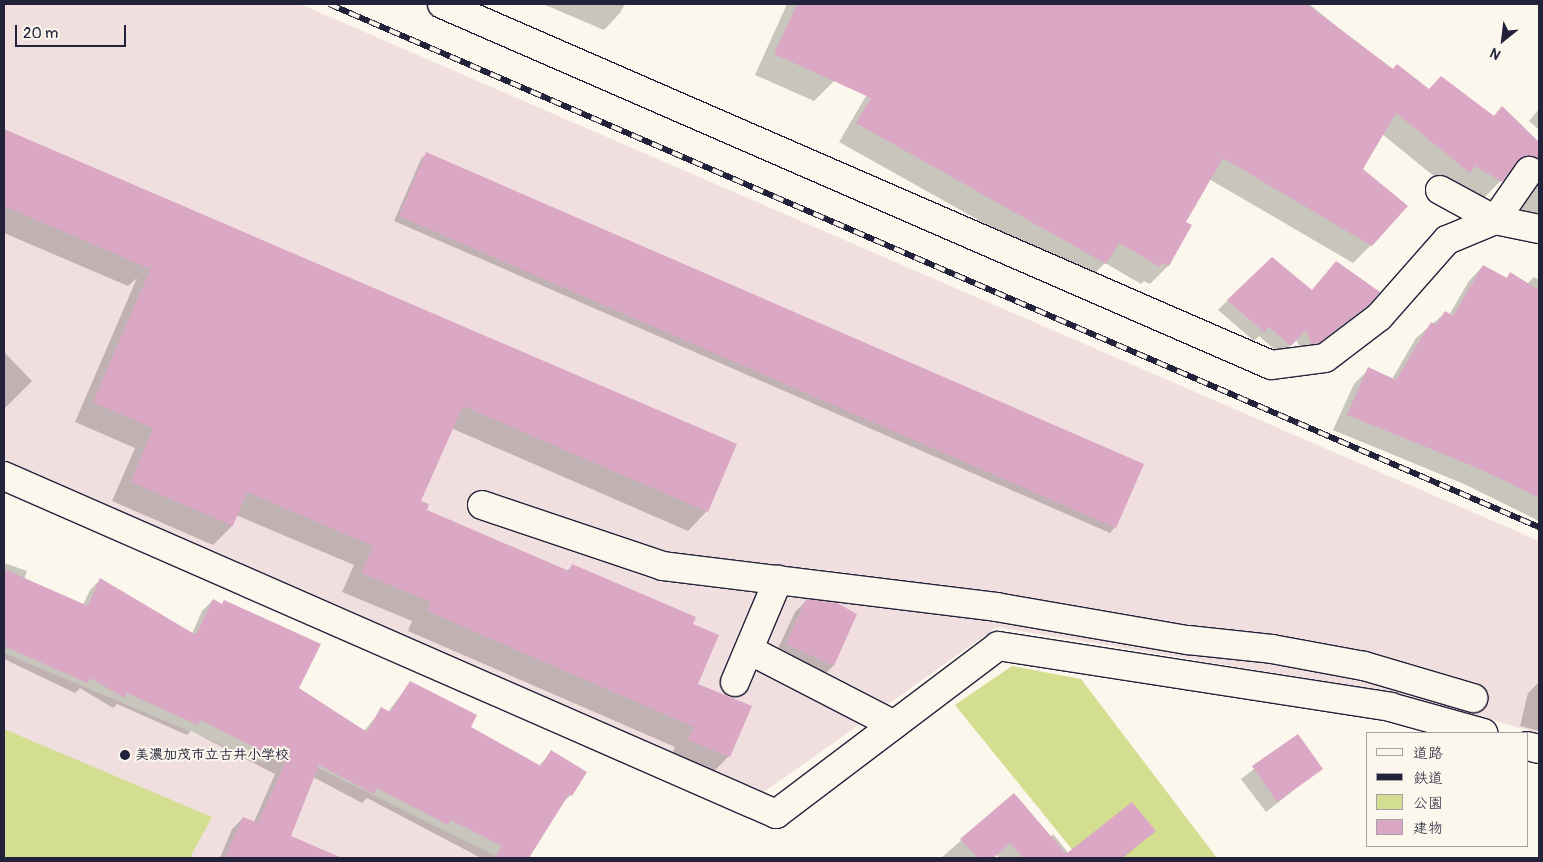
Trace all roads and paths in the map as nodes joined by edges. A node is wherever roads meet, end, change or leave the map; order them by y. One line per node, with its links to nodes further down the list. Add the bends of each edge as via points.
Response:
1 (442, 4): 4 (street, via 1272,365 1325,358 1379,317 1447,240)
2 (1529, 171): 4 (street)
3 (1440, 190): 4 (street)
4 (1495, 220): 5 (street)
5 (1539, 229)
6 (4, 476): 12 (street, via 776,814)
7 (482, 505): 8 (street, via 663,566)
8 (778, 580): 9 (street); 11 (street, via 996,607 1188,640 1272,649 1364,666)
9 (749, 650): 10 (street); 12 (street)
10 (735, 682)
11 (1473, 698)
12 (894, 725): 13 (street, via 998,646 1390,707)
13 (1479, 732)

